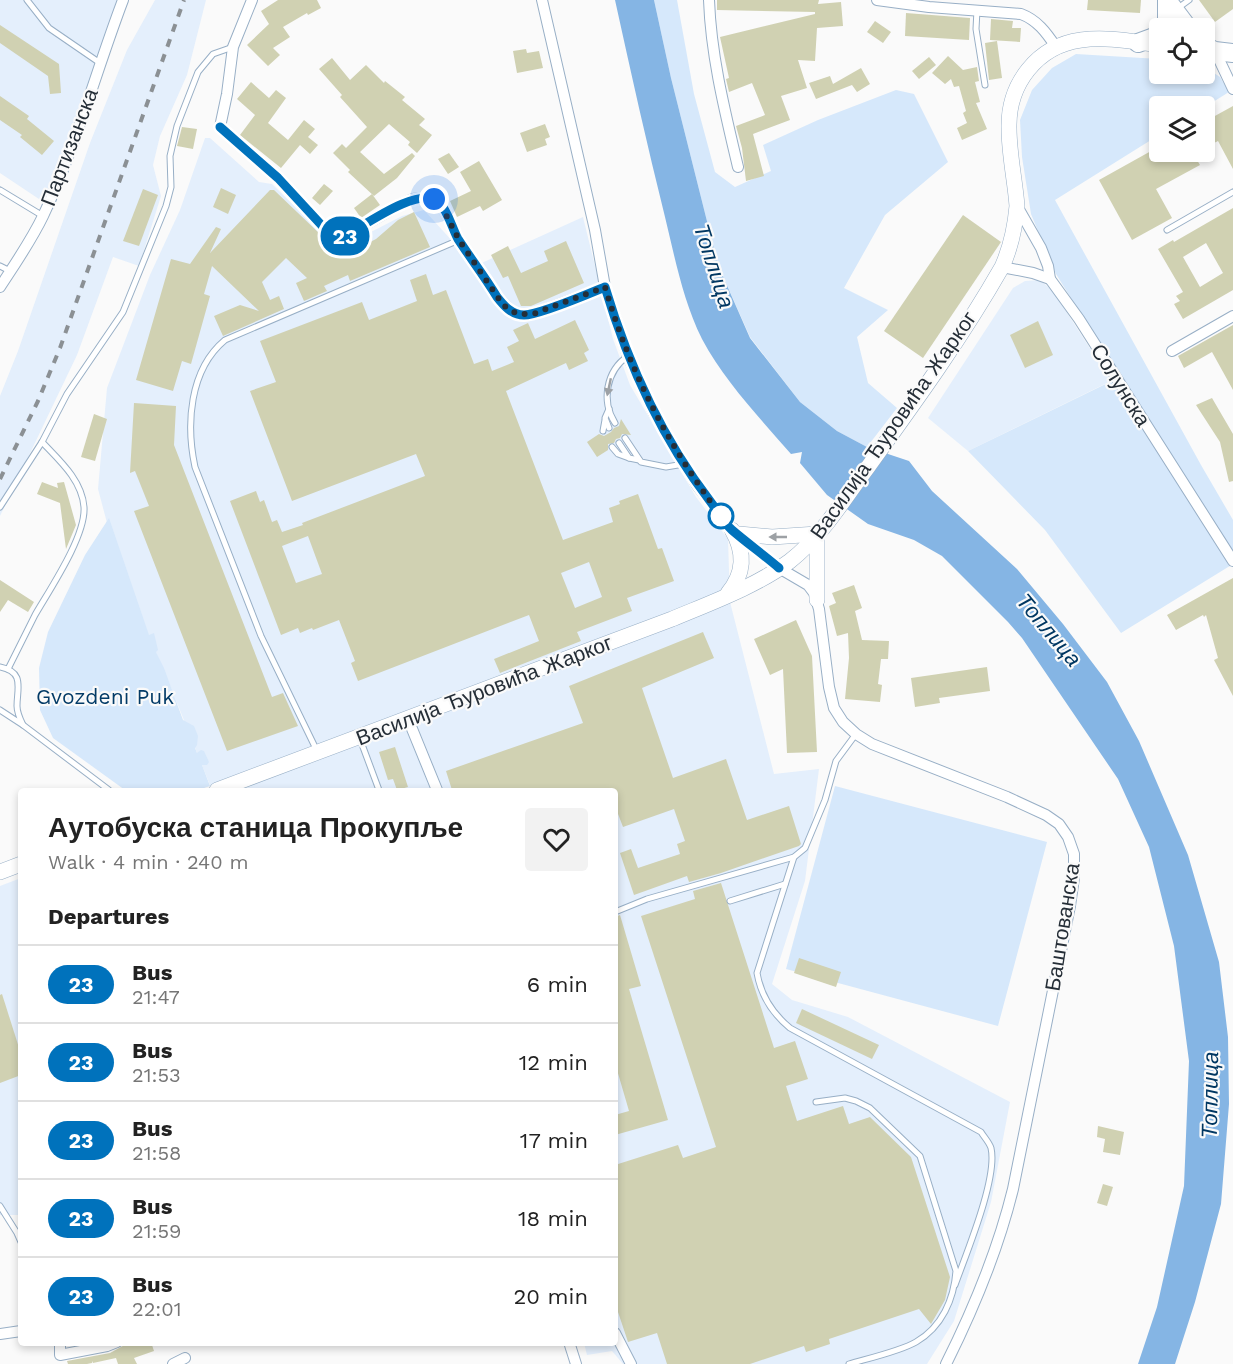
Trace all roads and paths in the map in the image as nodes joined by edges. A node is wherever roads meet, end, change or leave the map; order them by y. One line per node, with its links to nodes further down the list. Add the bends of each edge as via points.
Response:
1 (27, 0): 20 (lane, via 49,28)
2 (123, 0): 20 (street, Партизанска)
3 (252, 0): 15 (street)
4 (542, 0): 34 (street)
5 (709, 0): 23 (street, via 722,99)
6 (878, 0): 8 (street, via 929,7)
7 (1177, 3): 10 (main road); 11 (main road)
8 (960, 4): 9 (street)
9 (977, 10): 16 (street, via 1030,18); 21 (lane, via 976,29)
10 (1168, 18)
11 (1184, 18)
12 (1149, 39): 13 (main road)
13 (1138, 43): 14 (main road, Василија Ђуровића Жарког); 16 (main road, Василија Ђуровића Жарког, via 1083,39)
14 (1149, 44)
15 (233, 47): 29 (street, via 220,127 278,178 326,230 338,236 347,235 407,202 428,197 439,202); 44 (lane, via 213,54 198,72 177,126 166,206 123,312 67,394)
16 (1056, 47): 26 (main road, Василија Ђуровића Жарког, via 1028,69 1017,84 1011,105 1009,128)
17 (1215, 50): 18 (main road)
18 (1233, 53)
19 (1215, 60): 22 (street)
20 (100, 63): 27 (street, Партизанска)
21 (985, 85)
22 (1233, 89)
23 (738, 167)
24 (0, 190): 27 (lane)
25 (1233, 192): 28 (lane)
26 (1017, 206): 30 (main road, Василија Ђуровића Жарког, via 1012,242); 32 (street, Солунска, via 1041,248)
27 (43, 216): 31 (street, Партизанска)
28 (1167, 230)
29 (459, 240): 34 (street, via 503,305 517,314 533,314); 64 (lane, via 225,340 204,366 191,407 195,467 261,636)
30 (1002, 267): 32 (street); 52 (main road, Василија Ђуровића Жарког, via 916,400)
31 (5, 269): 33 (street, Партизанска)
32 (1050, 279): 53 (street, Солунска)
33 (0, 287)
34 (605, 287): 37 (street)
35 (1233, 316): 36 (street)
36 (1172, 351)
37 (628, 356): 38 (lane, one-way to 38, via 617,363 610,381); 49 (street, via 654,413)
38 (609, 408): 39 (lane); 40 (lane)
39 (605, 418): 41 (lane); 42 (lane)
40 (615, 423)
41 (609, 428)
42 (603, 431)
43 (625, 438): 48 (lane)
44 (42, 442): 50 (lane); 58 (lane, via 76,483 83,515 74,543)
45 (619, 443): 47 (lane)
46 (612, 447): 47 (lane)
47 (628, 458): 48 (lane)
48 (641, 462): 49 (lane, via 666,467)
49 (684, 464): 51 (street)
50 (0, 507)
51 (736, 532): 52 (main road, one-way to 51, via 772,537); 54 (street); 55 (main road, via 742,562 738,577)
52 (819, 532): 54 (main road, Василија Ђуровића Жарког); 56 (main road)
53 (1233, 561)
54 (779, 568): 55 (main road, Василија Ђуровића Жарког); 56 (street, via 808,585)
55 (725, 596): 60 (main road, Василија Ђуровића Жарког)
56 (817, 600): 62 (street, Баштованска, via 831,698 837,714)
57 (0, 667): 58 (lane)
58 (8, 669): 61 (lane, via 19,683 17,705)
59 (0, 710): 61 (lane)
60 (408, 719): 63 (main road, Василија Ђуровића Жарког); 68 (street)
61 (23, 725): 65 (lane)
62 (856, 734): 69 (lane, via 836,761 805,848); 90 (street, Баштованска, via 1046,815 1059,824 1074,854 1070,906 1008,1207 982,1285)
63 (359, 737): 64 (main road, Василија Ђуровића Жарког); 67 (lane)
64 (318, 753): 66 (main road, Василија Ђуровића Жарког)
65 (107, 788)
66 (222, 788)
67 (379, 788)
68 (436, 788)
69 (794, 857): 72 (lane); 74 (lane)
70 (18, 865): 71 (main road)
71 (0, 872)
72 (785, 884): 73 (lane); 78 (lane, via 757,973 760,990 778,1018 981,1131 990,1146 992,1163 984,1203)
73 (730, 901)
74 (618, 911)
75 (816, 1102): 78 (lane, via 845,1098 870,1108 920,1156 956,1271)
76 (0, 1206): 77 (lane)
77 (18, 1237)
78 (955, 1285): 89 (lane, via 950,1305 934,1328 916,1343)
79 (18, 1331): 80 (street)
80 (0, 1334)
81 (618, 1339): 88 (street)
82 (103, 1346): 85 (street)
83 (570, 1346): 87 (street)
84 (185, 1358): 86 (street)
85 (61, 1359)
86 (173, 1364)
87 (576, 1364)
88 (631, 1364)
89 (849, 1364)
90 (946, 1364)

